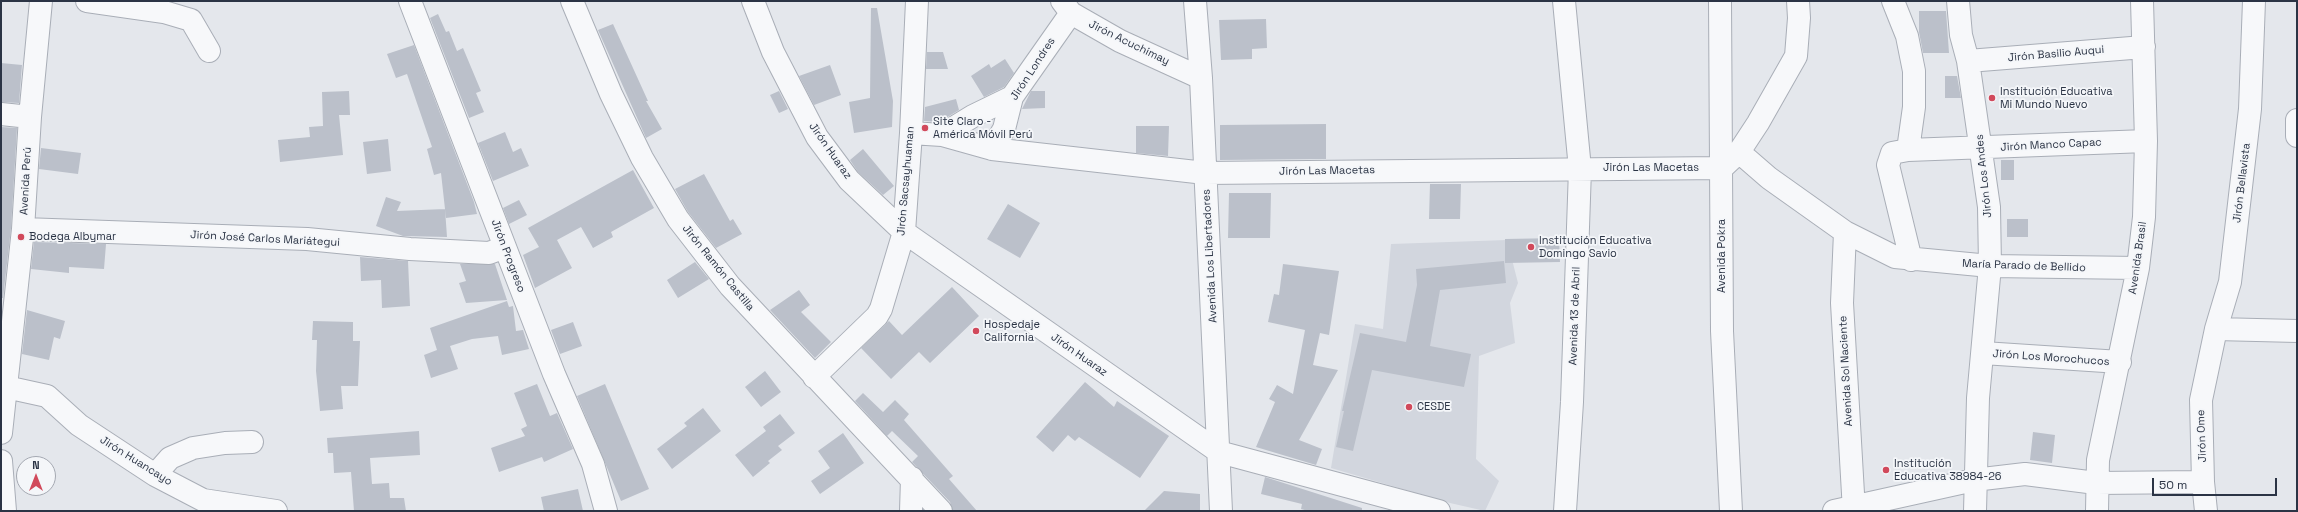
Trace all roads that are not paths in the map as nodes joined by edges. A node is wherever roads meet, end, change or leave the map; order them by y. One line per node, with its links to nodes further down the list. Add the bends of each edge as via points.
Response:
1 (41, 1): 22 (street, Avenida Perú)
2 (87, 1): 17 (street, via 164,12 191,20)
3 (410, 1): 38 (street, Jirón Progreso)
4 (572, 1): 47 (street, Jirón Ramón Castilla, via 642,158 678,218 730,286)
5 (753, 1): 36 (street, Jirón Huaraz, via 773,52 817,137 849,180)
6 (917, 1): 24 (street, Jirón Sacsayhuaman)
7 (1195, 1): 19 (street, Avenida Los Libertadores)
8 (1564, 1): 33 (street, Avenida 13 de Abril)
9 (1720, 1): 32 (street, Avenida Pokra)
10 (1798, 1): 31 (street, via 1796,56)
11 (1894, 1): 30 (street, via 1907,36 1914,71 1914,108)
12 (1958, 1): 18 (street, Jirón Los Andes, via 1961,35)
13 (2142, 1): 16 (street, Avenida Brasil)
14 (2254, 1): 42 (street, Jirón Bellavista, via 2250,109 2244,168 2230,282)
15 (1066, 7): 19 (street, Jirón Acuchimay, via 1120,41); 20 (street, Jirón Londres)
16 (2144, 47): 18 (street, Jirón Basilio Auqui); 27 (street, Avenida Brasil)
17 (209, 51)
18 (1968, 61): 28 (street, Jirón Los Andes)
19 (1201, 78): 34 (street, Avenida Los Libertadores)
20 (1012, 98): 25 (street, via 973,116); 29 (street, Jirón Londres, via 1004,129)
21 (1, 114): 22 (street)
22 (30, 118): 35 (street, Avenida Perú)
23 (2297, 120): 26 (street)
24 (911, 133): 25 (street, Jirón Las Macetas); 36 (street, Jirón Sacsayhuaman)
25 (942, 135): 29 (street, Jirón Las Macetas)
26 (2297, 136)
27 (2146, 140): 28 (street, Jirón Manco Capac); 41 (street, Avenida Brasil, via 2144,217)
28 (1981, 148): 30 (street, Jirón Manco Capac); 40 (street, Jirón Los Andes, via 1989,207)
29 (992, 149): 34 (street, Jirón Las Macetas)
30 (1908, 150): 39 (street, Jirón Manco Capac, via 1892,153 1888,165)
31 (1739, 152): 32 (street); 37 (street, María Parado de Bellido, via 1770,178)
32 (1722, 168): 33 (street, Jirón Las Macetas); 67 (street, Avenida Pokra, via 1722,331)
33 (1580, 169): 34 (street, Jirón Las Macetas); 66 (street, Avenida 13 de Abril, via 1572,402)
34 (1205, 173): 51 (street, Avenida Los Libertadores)
35 (23, 229): 38 (street, Jirón José Carlos Mariátegui, via 307,239 410,249 489,253); 48 (street, Avenida Perú)
36 (904, 232): 47 (street, Jirón Sacsayhuaman, via 877,316); 51 (street, Jirón Huaraz)
37 (1845, 232): 39 (street, María Parado de Bellido, via 1895,257); 58 (street, Avenida Sol Naciente, via 1842,303)
38 (505, 247): 61 (street, Jirón Progreso, via 554,374 593,464)
39 (1911, 260): 40 (street, María Parado de Bellido)
40 (1990, 266): 41 (street, María Parado de Bellido); 44 (street, Jirón Los Andes)
41 (2138, 268): 45 (street, Avenida Brasil)
42 (2216, 329): 43 (street); 46 (street, Jirón Bellavista)
43 (2297, 331)
44 (1983, 353): 45 (street, Jirón Los Morochucos); 55 (street, Jirón Los Andes)
45 (2120, 362): 57 (street, Avenida Brasil, via 2110,397)
46 (2208, 362): 56 (street, Jirón Ome, via 2201,400)
47 (814, 377): 54 (street, Jirón Ramón Castilla)
48 (6, 387): 49 (street, Avenida Perú); 53 (street, Jirón Huancayo, via 47,396 79,425)
49 (1, 433)
50 (252, 442): 53 (street, via 193,448 170,458)
51 (1220, 452): 64 (street, Avenida Los Libertadores); 65 (street, Jirón Huaraz)
52 (1, 461): 59 (street)
53 (155, 475): 60 (street, Jirón Huancayo, via 203,500)
54 (912, 478): 62 (street); 63 (street, Jirón Ramón Castilla)
55 (1974, 480): 57 (street, via 2025,474); 58 (street); 68 (street, Jirón Los Andes)
56 (2203, 482): 57 (street); 70 (street, Jirón Ome)
57 (2096, 483): 69 (street, Avenida Brasil)
58 (1847, 509)
59 (5, 511)
60 (276, 511)
61 (606, 511)
62 (911, 511)
63 (941, 511)
64 (1221, 511)
65 (1439, 511)
66 (1565, 511)
67 (1731, 511)
68 (1975, 511)
69 (2097, 511)
70 (2206, 511)

